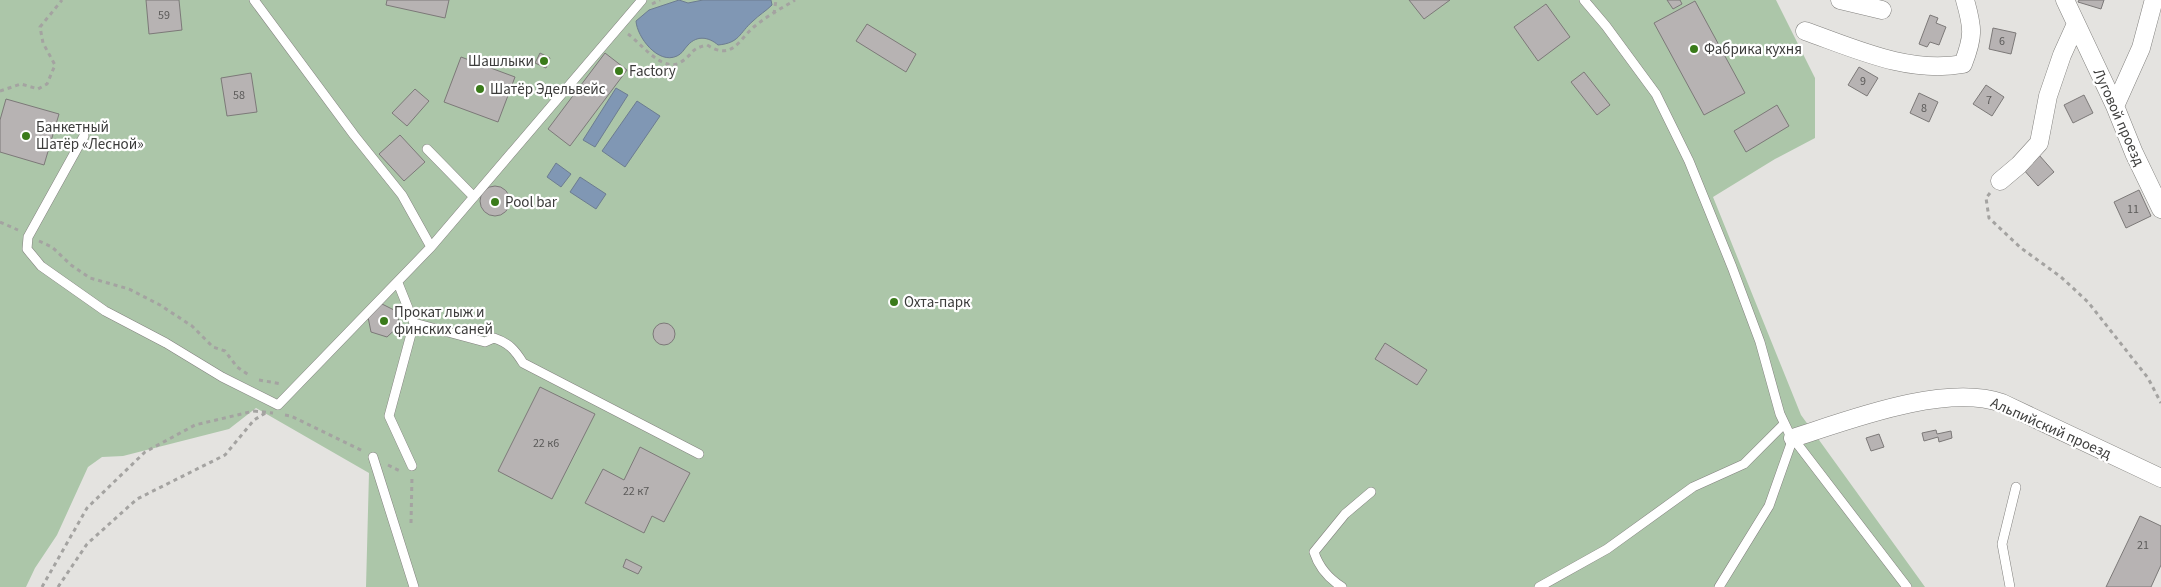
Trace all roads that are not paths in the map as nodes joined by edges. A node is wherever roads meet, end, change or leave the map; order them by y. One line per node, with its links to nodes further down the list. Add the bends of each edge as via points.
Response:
1 (642, 0): 15 (lane)
2 (1584, 0): 20 (lane, via 1656,94 1688,161 1732,266)
3 (1840, 0): 8 (street)
4 (1964, 0): 10 (street, via 1971,22 1972,42 1963,64 1926,67 1885,59)
5 (2065, 0): 9 (street, Луговой проезд)
6 (2157, 0): 11 (street, via 2153,3 2141,48)
7 (256, 1): 17 (lane, via 402,195)
8 (1882, 10)
9 (2076, 24): 11 (street, Луговой проезд); 14 (street, via 2048,96 2039,143)
10 (1806, 32)
11 (2115, 106): 16 (street, Луговой проезд)
12 (84, 136): 18 (lane, via 28,237 27,249 41,266 105,310 276,409)
13 (427, 149): 15 (lane)
14 (2000, 181)
15 (474, 197): 17 (lane)
16 (2161, 209)
17 (431, 247): 18 (lane)
18 (398, 283): 19 (lane)
19 (414, 323): 21 (lane, via 485,342 494,338 507,343 523,363); 23 (lane, via 389,416)
20 (1789, 431): 24 (street, Альпийский проезд, via 1899,406 1960,396 1975,397 2002,403); 29 (lane, via 1744,464 1693,486 1607,549); 30 (lane, via 1768,506); 31 (lane)
21 (699, 454)
22 (373, 457): 27 (lane)
23 (412, 466)
24 (2161, 478)
25 (2016, 488): 32 (lane, via 2002,544)
26 (1371, 492): 28 (lane, via 1344,514 1314,552 1317,563)
27 (414, 587)
28 (1342, 587)
29 (1539, 587)
30 (1719, 587)
31 (1907, 587)
32 (2010, 587)

